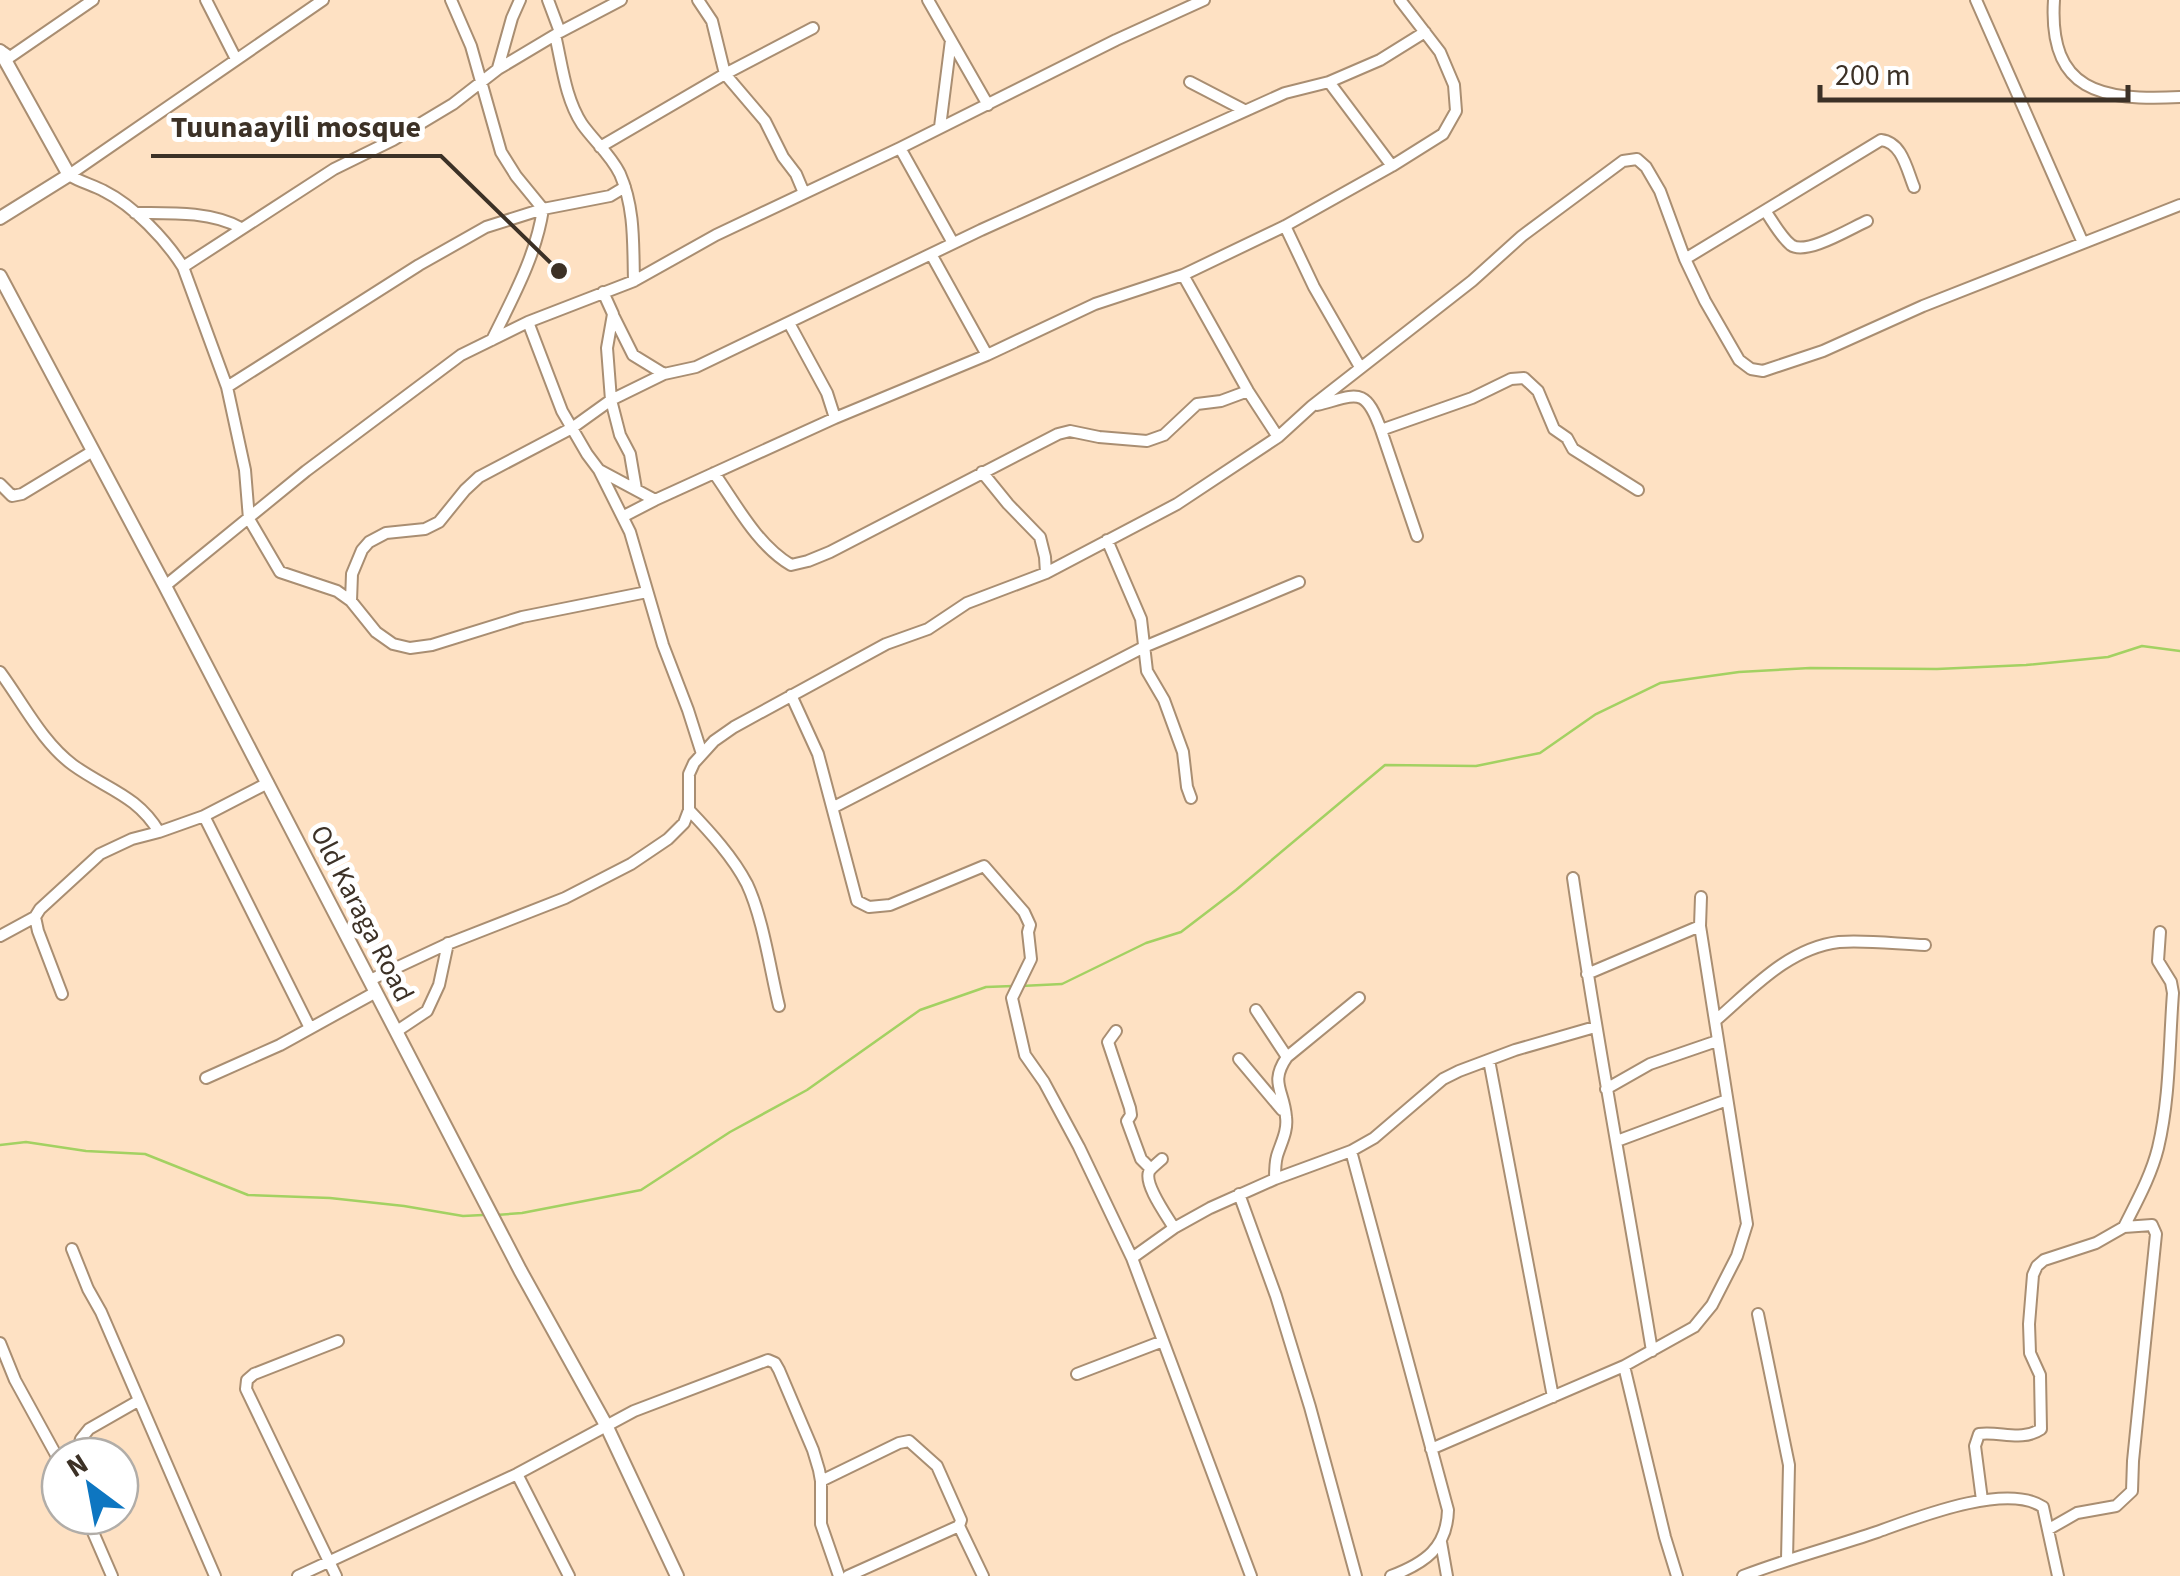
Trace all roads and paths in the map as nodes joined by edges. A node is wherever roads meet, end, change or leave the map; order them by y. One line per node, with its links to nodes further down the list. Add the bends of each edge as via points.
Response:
1 (92, 0): 18 (street, via 10,57)
2 (206, 0): 19 (street)
3 (452, 0): 22 (street)
4 (520, 0): 20 (street)
5 (548, 0): 16 (street)
6 (621, 0): 16 (street)
7 (698, 0): 21 (street, via 712,21)
8 (928, 0): 17 (street)
9 (1204, 0): 26 (street)
10 (1401, 0): 15 (street)
11 (1976, 0): 44 (street)
12 (2054, 0): 25 (street, via 2052,26 2072,76 2106,93)
13 (318, 1): 19 (street)
14 (812, 28): 21 (street)
15 (1426, 32): 24 (street); 31 (street, via 1454,85 1456,111 1442,134)
16 (557, 33): 20 (street); 29 (street, via 572,106)
17 (950, 40): 26 (street); 28 (street)
18 (0, 51): 32 (street)
19 (236, 59): 32 (street)
20 (498, 69): 22 (street)
21 (725, 74): 29 (street); 35 (street, via 766,121)
22 (481, 82): 37 (street, via 501,152); 43 (street)
23 (1190, 82): 27 (street)
24 (1329, 82): 27 (street); 31 (street)
25 (2180, 96)
26 (988, 104): 28 (street)
27 (1244, 110): 45 (street)
28 (940, 128): 30 (street)
29 (600, 147): 34 (street)
30 (900, 148): 35 (street); 45 (street)
31 (1392, 166): 42 (street)
32 (69, 174): 39 (street); 40 (street)
33 (1914, 187): 38 (street, via 1897,147 1881,140)
34 (624, 188): 37 (street); 51 (street)
35 (804, 193): 51 (street)
36 (2180, 205): 44 (street)
37 (542, 209): 56 (street, via 528,265); 60 (street, via 486,226)
38 (1766, 212): 41 (street, via 1801,249); 47 (street)
39 (134, 214): 43 (street, via 214,218); 48 (street)
40 (0, 218)
41 (1867, 220)
42 (1284, 226): 49 (street); 58 (street)
43 (241, 228): 48 (street)
44 (2083, 243): 47 (street, via 1762,372 1740,360)
45 (953, 244): 46 (street)
46 (932, 254): 55 (street); 57 (street)
47 (1685, 259): 58 (street, via 1646,166 1636,158 1623,161)
48 (184, 267): 60 (street)
49 (1183, 275): 57 (street, via 1095,304); 61 (street)
50 (0, 276): 68 (street, Old Karaga Road)
51 (634, 281): 52 (street)
52 (603, 292): 53 (street); 54 (street)
53 (613, 314): 59 (street, via 634,355); 62 (street)
54 (528, 322): 56 (street); 65 (street)
55 (789, 323): 59 (street); 64 (street)
56 (492, 340): 77 (street, via 417,386)
57 (986, 355): 64 (street)
58 (1360, 367): 63 (street)
59 (664, 374): 62 (street)
60 (227, 387): 77 (street, via 246,470)
61 (1248, 391): 67 (street); 70 (street, via 1197,404 1148,441 1070,431)
62 (611, 400): 65 (street); 73 (street)
63 (1312, 406): 66 (street, via 1362,396); 67 (street)
64 (836, 418): 71 (street)
65 (572, 428): 69 (street); 84 (street, via 479,477 439,522 370,542 352,574)
66 (1381, 430): 74 (street, via 1524,378 1573,449); 78 (street)
67 (1278, 437): 79 (street)
68 (93, 451): 72 (street, via 22,494 12,496); 82 (street, Old Karaga Road)
69 (599, 470): 73 (street); 76 (street)
70 (982, 472): 71 (street, via 830,552 790,565); 80 (street, via 1040,537)
71 (714, 473): 75 (street)
72 (0, 484)
73 (636, 489): 75 (street)
74 (1638, 490)
75 (655, 500): 76 (street)
76 (624, 516): 83 (street)
77 (249, 519): 82 (street); 84 (street, via 280,572)
78 (1417, 536)
79 (1108, 540): 80 (street); 85 (street, via 1141,619)
80 (1046, 573): 87 (street, via 967,603)
81 (1299, 582): 85 (street)
82 (165, 586): 89 (street, Old Karaga Road)
83 (647, 592): 84 (street, via 410,648 376,632); 88 (street)
84 (351, 602)
85 (1144, 647): 90 (street, via 1147,672 1182,752); 91 (street)
86 (0, 672): 94 (street, via 71,764 125,796)
87 (791, 695): 88 (street); 91 (street)
88 (702, 754): 92 (street, via 689,774)
89 (268, 783): 93 (street); 104 (street, Old Karaga Road)
90 (1191, 798)
91 (834, 807): 131 (street, via 858,901 890,905 984,866 1024,912 1031,959 1012,998 1026,1055)
92 (689, 810): 101 (street, via 668,839 631,864 565,898); 107 (street, via 746,884)
93 (204, 816): 94 (street); 111 (street)
94 (159, 832): 97 (street, via 100,854)
95 (1573, 878): 103 (street)
96 (1702, 896): 98 (street)
97 (35, 918): 100 (street); 105 (street)
98 (1700, 926): 103 (street); 109 (street)
99 (2160, 932): 128 (street, via 2158,961 2173,993 2166,1100 2157,1150)
100 (0, 936)
101 (448, 943): 104 (street); 113 (street, via 427,1010)
102 (1926, 945): 109 (street, via 1838,942 1808,951 1783,962)
103 (1587, 974): 110 (street)
104 (373, 986): 111 (street); 113 (street, Old Karaga Road)
105 (62, 994)
106 (1358, 998): 115 (street)
107 (779, 1006)
108 (1256, 1010): 115 (street)
109 (1715, 1021): 114 (street)
110 (1595, 1027): 117 (street); 119 (street)
111 (310, 1028): 118 (street)
112 (1116, 1031): 125 (street, via 1108,1042 1141,1159)
113 (396, 1032): 141 (street, Old Karaga Road)
114 (1717, 1041): 119 (street, via 1650,1064); 120 (street)
115 (1286, 1056): 121 (street, via 1276,1083)
116 (1240, 1058): 121 (street)
117 (1489, 1060): 123 (street, via 1443,1079); 139 (street)
118 (206, 1078)
119 (1606, 1089): 122 (street)
120 (1727, 1100): 122 (street); 136 (street, via 1748,1224 1712,1305 1694,1327)
121 (1286, 1115): 126 (street)
122 (1617, 1141): 136 (street)
123 (1351, 1151): 126 (street); 144 (street)
124 (1162, 1160): 125 (street)
125 (1151, 1169): 129 (street, via 1151,1190)
126 (1275, 1180): 127 (street)
127 (1240, 1194): 129 (street); 164 (street, via 1288,1333)
128 (2124, 1227): 147 (street, via 2037,1266 2029,1324 2030,1353 2040,1375 2041,1429 1979,1434); 149 (street, via 2152,1225 2156,1234 2132,1491 2116,1506 2078,1513)
129 (1174, 1228): 131 (street)
130 (72, 1250): 140 (street)
131 (1132, 1258): 134 (street)
132 (1758, 1314): 152 (street, via 1789,1466)
133 (338, 1341): 153 (street, via 254,1374 246,1388)
134 (1162, 1341): 138 (street); 163 (street)
135 (0, 1343): 142 (street)
136 (1652, 1352): 137 (street)
137 (1624, 1366): 139 (street); 167 (street)
138 (1078, 1374)
139 (1553, 1397): 144 (street)
140 (138, 1402): 143 (street); 155 (street)
141 (606, 1425): 145 (street); 146 (street, via 768,1360 779,1370); 159 (street, Old Karaga Road)
142 (46, 1436)
143 (83, 1436)
144 (1431, 1449): 151 (street, via 1448,1510)
145 (517, 1474): 153 (street); 158 (street)
146 (822, 1481): 148 (street, via 909,1440 937,1466); 160 (street, via 821,1524)
147 (1982, 1500): 149 (street, via 2028,1499 2043,1507); 152 (street)
148 (959, 1526): 161 (street); 162 (street)
149 (2049, 1528): 169 (street)
150 (95, 1536): 154 (street)
151 (1441, 1542): 165 (street); 166 (street)
152 (1787, 1560): 168 (street)
153 (329, 1563): 156 (street); 157 (street)
154 (112, 1576)
155 (215, 1576)
156 (298, 1576)
157 (336, 1576)
158 (569, 1576)
159 (677, 1576)
160 (840, 1576)
161 (848, 1576)
162 (983, 1576)
163 (1251, 1576)
164 (1356, 1576)
165 (1391, 1576)
166 (1448, 1576)
167 (1677, 1576)
168 (1743, 1576)
169 (2058, 1576)

